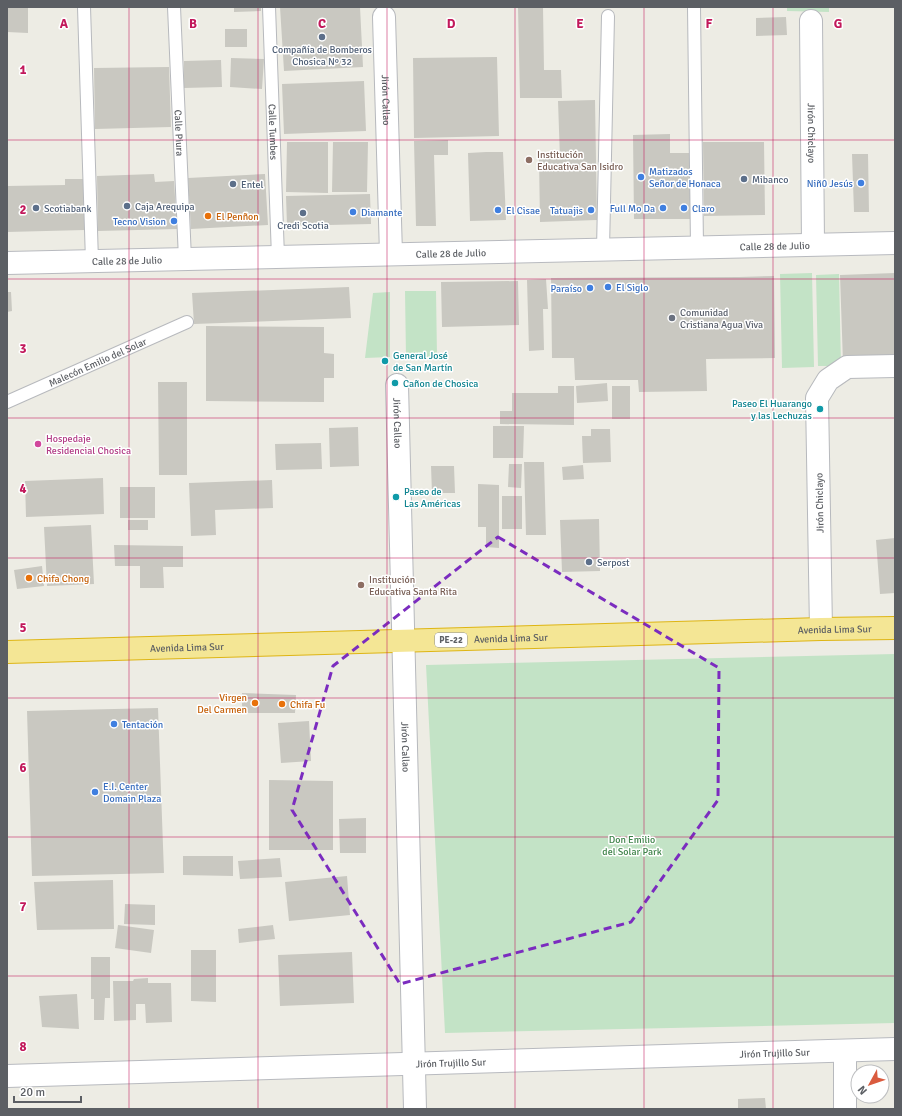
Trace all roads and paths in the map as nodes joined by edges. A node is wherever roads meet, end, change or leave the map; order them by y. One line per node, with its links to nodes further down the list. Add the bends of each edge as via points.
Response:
1 (84, 7): 15 (lane)
2 (174, 7): 14 (lane, Calle Piura)
3 (269, 7): 13 (lane, Calle Tumbes)
4 (694, 7): 10 (lane)
5 (608, 16): 11 (lane)
6 (384, 17): 12 (street, Jirón Callao)
7 (811, 21): 9 (street, Jirón Chiclayo)
8 (895, 243): 9 (street, Calle 28 de Julio)
9 (813, 244): 10 (street, Calle 28 de Julio)
10 (697, 247): 11 (street, Calle 28 de Julio)
11 (603, 249): 12 (street, Calle 28 de Julio)
12 (391, 254): 13 (street, Calle 28 de Julio)
13 (278, 257): 14 (street, Calle 28 de Julio)
14 (185, 259): 15 (street, Calle 28 de Julio)
15 (92, 261): 16 (street, Calle 28 de Julio)
16 (7, 263)
17 (187, 322): 20 (lane, Malecón Emilio del Solar)
18 (895, 366): 22 (street, Jirón Chiclayo, via 847,367 828,380 817,398)
19 (397, 385): 23 (street, Jirón Callao)
20 (7, 402)
21 (895, 628): 22 (highway, Avenida Lima Sur / PE-22)
22 (821, 629): 23 (highway, Avenida Lima Sur / PE-22)
23 (403, 641): 24 (highway, Avenida Lima Sur / PE-22); 27 (street, Jirón Callao)
24 (7, 652)
25 (895, 1049): 26 (street, Jirón Trujillo Sur)
26 (845, 1051): 27 (street, Jirón Trujillo Sur); 30 (street)
27 (414, 1064): 28 (street, Jirón Trujillo Sur); 29 (street, Jirón Callao)
28 (7, 1076)
29 (415, 1109)
30 (846, 1109)

